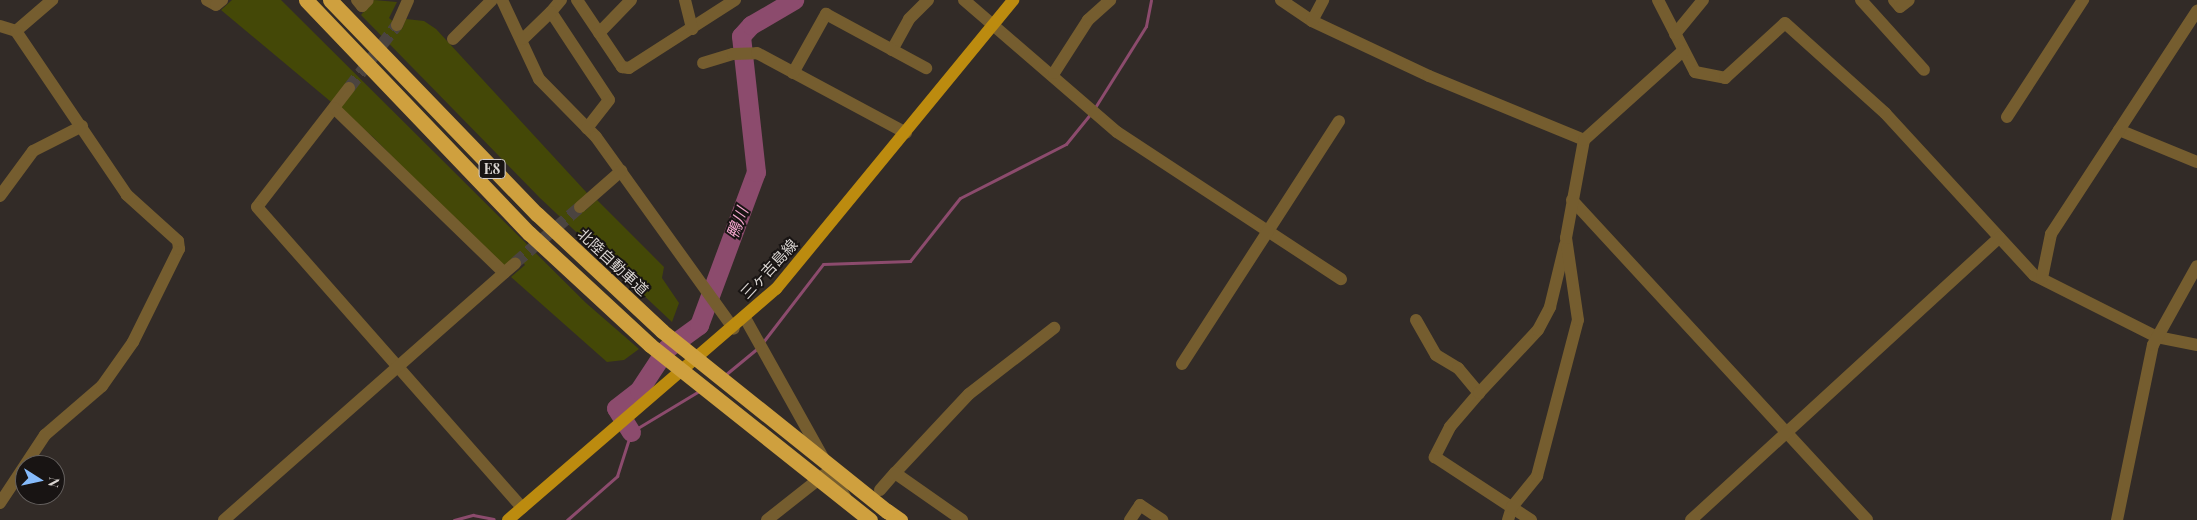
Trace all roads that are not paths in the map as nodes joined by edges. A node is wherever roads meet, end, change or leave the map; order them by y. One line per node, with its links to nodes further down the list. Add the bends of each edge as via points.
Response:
1 (52, 0): 36 (street)
2 (207, 0): 3 (street, via 216,5)
3 (222, 0)
4 (298, 0): 43 (highway)
5 (306, 0): 43 (highway, E8)
6 (330, 0): 92 (highway, 北陸自動車道 / E8, bridge, via 537,214 662,331)
7 (357, 0): 8 (street, via 362,6)
8 (368, 0)
9 (408, 0): 33 (street)
10 (492, 0): 39 (street)
11 (502, 0): 40 (street)
12 (561, 0): 30 (street)
13 (577, 0): 37 (street)
14 (631, 0): 37 (street)
15 (685, 0): 35 (street)
16 (735, 0): 35 (street)
17 (928, 0): 41 (street, via 909,19)
18 (964, 0): 32 (street)
19 (1012, 0): 32 (main road, 三ヶ吉島線)
20 (1110, 0): 48 (street, via 1088,20)
21 (1281, 0): 31 (street)
22 (1323, 0): 31 (street)
23 (1658, 0): 38 (street)
24 (1703, 0): 38 (street)
25 (1861, 0): 46 (street)
26 (1894, 0): 27 (street, via 1900,7)
27 (1909, 0)
28 (2083, 0): 51 (street)
29 (2197, 11): 55 (street)
30 (551, 12): 40 (street); 54 (street, via 609,100)
31 (1312, 21): 57 (street, via 1429,76)
32 (994, 24): 48 (street); 56 (main road, 三ヶ吉島線)
33 (397, 25)
34 (1, 28): 36 (street)
35 (692, 29): 37 (street, via 629,68 622,67)
36 (16, 31): 53 (street)
37 (599, 33)
38 (1676, 34): 42 (street)
39 (453, 39)
40 (523, 39): 54 (street, via 539,80)
41 (892, 50): 45 (street); 47 (street, via 826,14)
42 (1683, 51): 57 (street); 65 (street, via 1695,72 1725,78 1785,23 1885,113)
43 (362, 61): 91 (highway, E8, bridge, via 529,233 650,344)
44 (703, 63): 47 (street, via 748,52)
45 (926, 68)
46 (1924, 70)
47 (793, 73): 56 (street)
48 (1054, 73): 63 (street, via 1117,132)
49 (349, 88): 50 (street)
50 (334, 108): 68 (street); 78 (street, via 257,207)
51 (2007, 117)
52 (1339, 121): 63 (street)
53 (82, 126): 60 (street, via 33,151 15,170); 84 (street, via 127,195 178,241 179,250 133,342 102,386 45,435)
54 (587, 128): 59 (street)
55 (2119, 130): 58 (street); 70 (street, via 2051,234)
56 (906, 133): 71 (main road, 三ヶ吉島線, via 776,289)
57 (1584, 140): 61 (street)
58 (2197, 162)
59 (622, 172): 62 (street); 74 (street)
60 (0, 196)
61 (1572, 200): 64 (street); 80 (street)
62 (580, 208)
63 (1271, 233): 69 (street); 77 (street)
64 (1566, 238): 79 (street, via 1550,307 1538,330); 85 (street, via 1578,320 1537,476)
65 (1999, 238): 70 (street); 80 (street)
66 (515, 263): 68 (street)
67 (2197, 266): 75 (street)
68 (504, 273): 78 (street)
69 (1341, 278)
70 (2042, 278): 75 (street)
71 (745, 318): 74 (main road, 三ヶ吉島線); 81 (street, via 789,392)
72 (1416, 320): 79 (street, via 1436,355 1458,368)
73 (1054, 328): 82 (street, via 970,394)
74 (734, 329): 86 (main road, 三ヶ吉島線)
75 (2157, 337): 76 (street); 100 (street)
76 (2197, 345)
77 (1182, 364)
78 (400, 366): 86 (street); 87 (street)
79 (1479, 393): 85 (street, via 1450,427 1435,457)
80 (1787, 432): 98 (street); 99 (street)
81 (828, 472): 89 (street); 90 (street)
82 (895, 473): 83 (street); 93 (street)
83 (880, 490)
84 (0, 503)
85 (1512, 507): 96 (street); 97 (street)
86 (522, 508): 88 (main road, 三ヶ吉島線)
87 (224, 520)
88 (508, 520)
89 (767, 520)
90 (860, 520)
91 (870, 520)
92 (900, 520)
93 (962, 520)
94 (1130, 520): 95 (street, via 1140,505)
95 (1162, 520)
96 (1508, 520)
97 (1531, 520)
98 (1691, 520)
99 (1867, 520)
100 (2117, 520)

